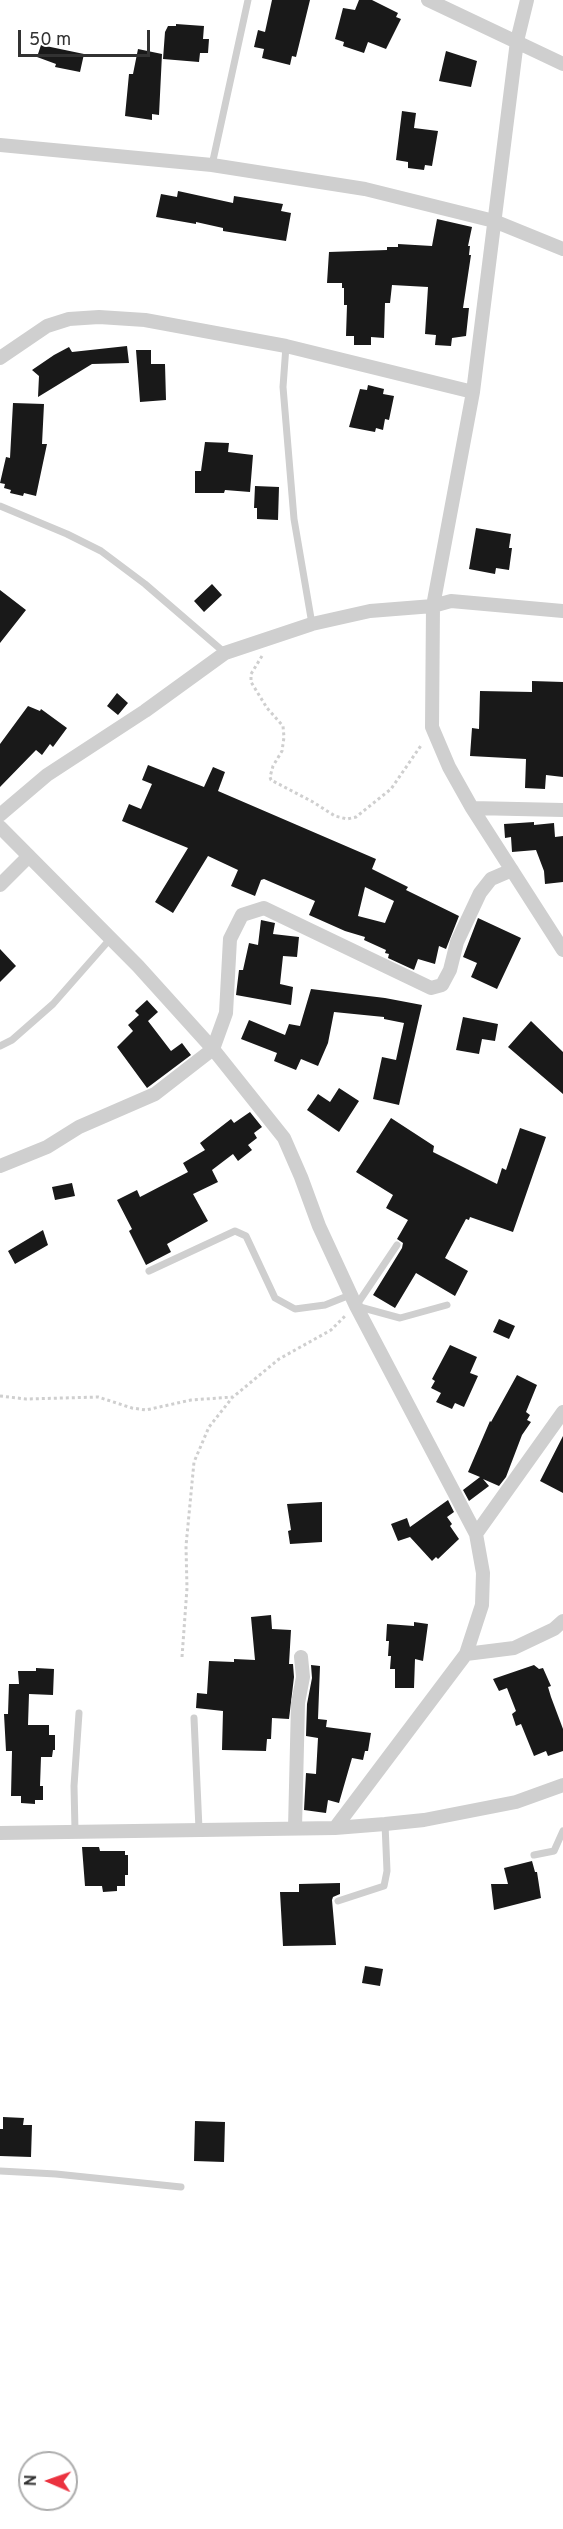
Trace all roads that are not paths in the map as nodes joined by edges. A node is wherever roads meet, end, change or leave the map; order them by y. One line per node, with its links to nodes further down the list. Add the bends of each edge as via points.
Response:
1 (248, 0): 7 (lane)
2 (428, 0): 4 (street)
3 (527, 0): 4 (street)
4 (517, 41): 5 (street); 8 (street)
5 (563, 64)
6 (0, 145): 7 (street)
7 (212, 165): 8 (street, via 365,189)
8 (494, 221): 9 (street); 12 (street)
9 (563, 249)
10 (286, 346): 11 (street, via 146,320 99,317 69,319 47,326); 12 (street); 16 (lane, via 283,387 294,519)
11 (0, 358)
12 (473, 392): 14 (street)
13 (0, 506): 17 (lane, via 100,551)
14 (433, 606): 15 (street, via 451,601); 16 (street, via 370,611); 18 (street, via 432,727)
15 (563, 611)
16 (312, 624): 17 (street)
17 (225, 653): 20 (street, via 47,775)
18 (472, 808): 19 (street); 23 (street)
19 (563, 810)
20 (0, 814)
21 (0, 826): 22 (street)
22 (29, 856): 24 (street); 25 (street)
23 (512, 870): 26 (street); 28 (street, via 491,879 480,893 457,942 450,970 442,985 431,988 264,908 242,915 230,939 226,1013)
24 (0, 885)
25 (111, 938): 27 (lane, via 53,1004); 28 (street)
26 (563, 950)
27 (0, 1046)
28 (213, 1049): 29 (street, via 155,1094); 32 (street, via 284,1138)
29 (0, 1166)
30 (397, 1245): 32 (lane)
31 (149, 1271): 32 (lane, via 235,1231 246,1236 275,1298 295,1309)
32 (353, 1300): 33 (lane, via 400,1318); 35 (street)
33 (447, 1305)
34 (563, 1412): 35 (street)
35 (476, 1533): 37 (street, via 483,1573 482,1605)
36 (563, 1621): 37 (street, via 514,1648)
37 (466, 1653): 44 (street)
38 (302, 1657): 43 (street)
39 (79, 1713): 46 (lane)
40 (194, 1718): 45 (lane)
41 (563, 1785): 42 (street, via 516,1802)
42 (385, 1824): 44 (street); 50 (lane, via 384,1886)
43 (295, 1828): 44 (street); 45 (street)
44 (335, 1828)
45 (199, 1829): 46 (street)
46 (75, 1830): 48 (street)
47 (563, 1831): 49 (lane, via 554,1851)
48 (1, 1836)
49 (534, 1855)
50 (338, 1901)
51 (0, 2171): 52 (lane)
52 (181, 2187)

